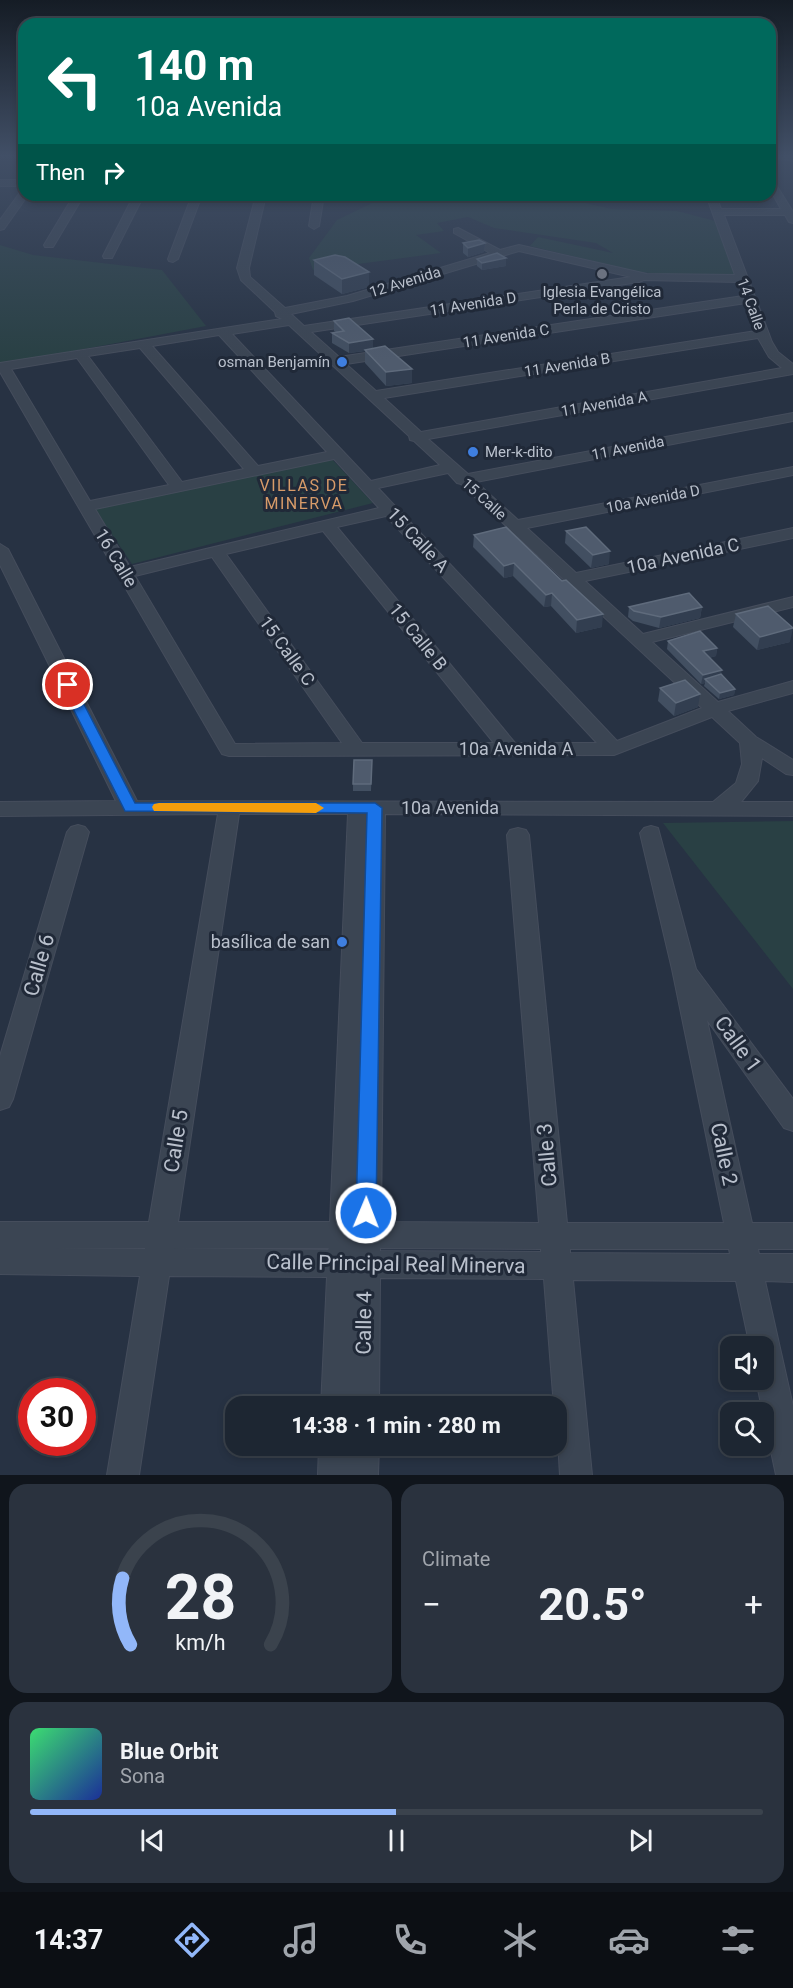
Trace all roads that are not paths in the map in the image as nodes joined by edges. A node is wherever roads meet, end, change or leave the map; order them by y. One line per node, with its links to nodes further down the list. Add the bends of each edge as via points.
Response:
1 (62, 224): 7 (street)
2 (124, 224): 9 (street)
3 (186, 224): 10 (street)
4 (254, 224): 14 (street, 15 Calle, via 243,268 245,278)
5 (721, 224): 12 (street, 14 Calle)
6 (458, 231): 8 (street)
7 (49, 245)
8 (499, 254): 11 (street, 12 Avenida, via 519,248); 14 (street, 12 Avenida)
9 (108, 256)
10 (173, 260)
11 (647, 277): 12 (street, 12 Avenida); 14 (street, 11 Avenida D)
12 (742, 279): 13 (street, 14 Calle)
13 (749, 299): 16 (street, 14 Calle); 19 (street, 11 Avenida C)
14 (290, 321): 15 (street); 19 (street, 15 Calle)
15 (222, 331): 17 (street); 24 (street, 15 Calle A)
16 (762, 334): 20 (street, 14 Calle, via 773,354); 21 (street, 11 Avenida B)
17 (143, 344): 18 (street); 26 (street)
18 (80, 354): 30 (street); 31 (street, 16 Calle, via 3,366)
19 (334, 362): 21 (street, 15 Calle)
20 (793, 370): 23 (street, 11 Avenida A)
21 (371, 396): 23 (street, 15 Calle)
22 (793, 417): 28 (street, 11 Avenida)
23 (416, 437): 25 (street, 15 Calle)
24 (337, 454): 26 (street); 29 (street, 15 Calle A)
25 (449, 468): 28 (street, 15 Calle); 29 (street)
26 (254, 471): 30 (street)
27 (793, 471): 34 (street, 10a Avenida D)
28 (462, 480): 34 (street, 15 Calle)
29 (367, 486): 32 (street, 15 Calle A)
30 (178, 487): 31 (street)
31 (86, 507): 38 (street, 16 Calle)
32 (390, 510): 33 (street); 47 (street, 15 Calle A)
33 (327, 525): 37 (street); 46 (street, 15 Calle B)
34 (514, 526): 39 (street, 15 Calle)
35 (793, 533): 39 (street, 10a Avenida C)
36 (0, 549): 40 (street)
37 (216, 552): 38 (street); 49 (street, 15 Calle C)
38 (125, 573): 48 (street, 16 Calle)
39 (572, 579): 42 (street, 15 Calle)
40 (8, 583): 53 (street)
41 (793, 602): 42 (street)
42 (638, 640): 44 (street, 15 Calle)
43 (793, 687): 44 (street, 10a Avenida A)
44 (715, 710): 45 (street, 15 Calle); 47 (street, 10a Avenida A)
45 (749, 741): 50 (street, 15 Calle); 55 (street, via 754,760 750,778 738,795)
46 (510, 749): 47 (street, 10a Avenida A); 49 (street, 10a Avenida A)
47 (615, 749)
48 (229, 750): 49 (street, 10a Avenida A)
49 (357, 750)
50 (793, 769)
51 (2, 806): 53 (street, 10a Avenida)
52 (230, 807): 53 (street, 10a Avenida); 54 (street, 10a Avenida); 68 (street, Calle 5)
53 (130, 808)
54 (367, 808): 55 (street, 10a Avenida); 64 (street, Calle 4)
55 (718, 808): 56 (street, 10a Avenida)
56 (793, 809)
57 (78, 832): 61 (street, Calle 6)
58 (651, 834): 60 (street, Calle 2)
59 (518, 835): 65 (street, Calle 3)
60 (684, 969): 62 (street, Calle 1); 66 (street, Calle 2)
61 (0, 1099)
62 (793, 1120)
63 (0, 1235): 68 (street, Calle Principal Real Minerva)
64 (355, 1235): 65 (street, Calle Principal Real Minerva); 68 (street, Calle Principal Real Minerva); 70 (street, Calle 4)
65 (555, 1236): 66 (street, Calle Principal Real Minerva); 71 (street, Calle 3)
66 (742, 1236): 67 (street, Calle Principal Real Minerva); 72 (street, Calle 2)
67 (793, 1236)
68 (159, 1249): 69 (street, Calle Principal Real Minerva); 70 (street, Calle Principal Real Minerva); 78 (street, Calle 5)
69 (0, 1261)
70 (354, 1264): 71 (street, Calle Principal Real Minerva); 74 (street, Calle 4); 75 (street, Calle 4)
71 (559, 1266): 72 (street, Calle Principal Real Minerva); 81 (street, Calle 3)
72 (748, 1267): 73 (street, Calle Principal Real Minerva); 82 (street, Calle 2)
73 (793, 1268)
74 (338, 1396)
75 (362, 1396)
76 (335, 1456): 79 (street)
77 (363, 1456): 80 (street)
78 (123, 1475)
79 (334, 1475)
80 (362, 1475)
81 (576, 1475)
82 (792, 1475)

